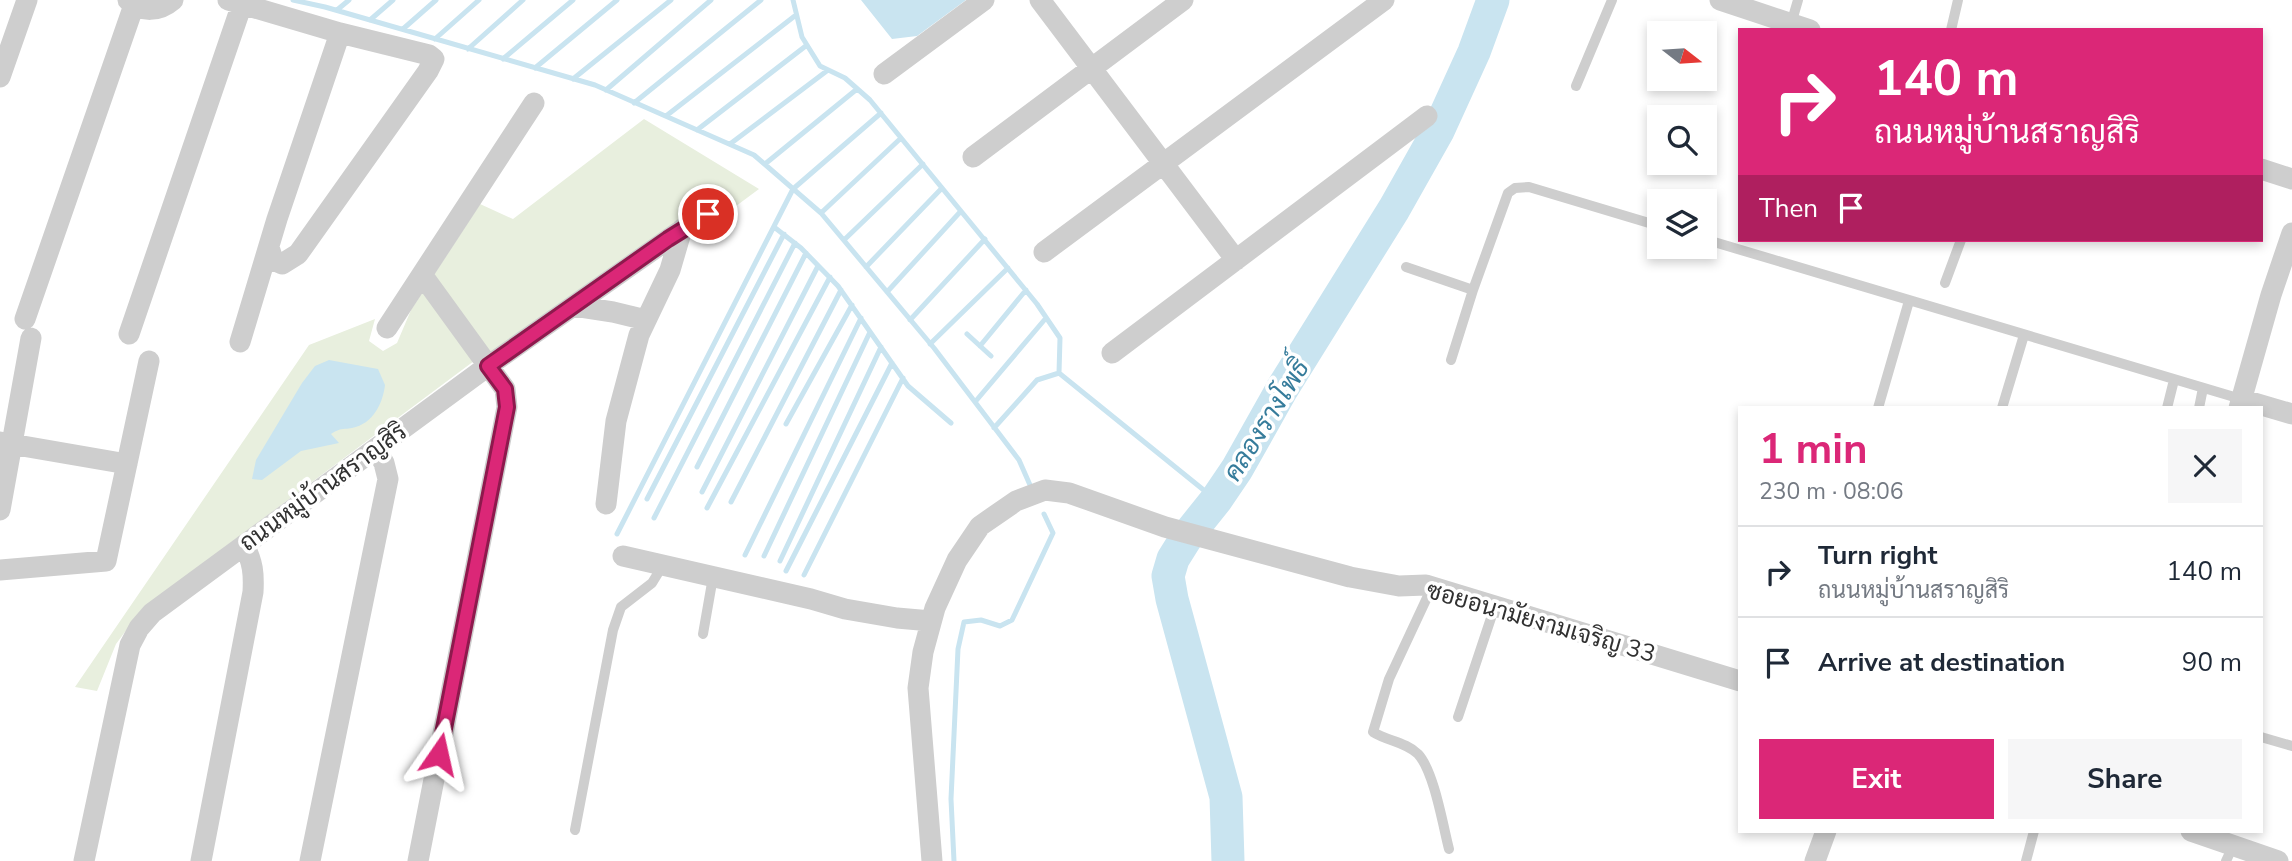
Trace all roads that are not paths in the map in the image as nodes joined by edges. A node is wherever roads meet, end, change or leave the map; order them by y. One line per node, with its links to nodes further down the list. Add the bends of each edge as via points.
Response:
1 (27, 0): 18 (street)
2 (173, 0): 12 (street, via 153,10)
3 (984, 0): 17 (street)
4 (1040, 0): 16 (street)
5 (1182, 0): 16 (street)
6 (1384, 0): 23 (street)
7 (1612, 0): 19 (lane)
8 (1720, 0): 13 (street)
9 (1798, 0): 13 (lane)
10 (1958, 0): 14 (lane)
11 (235, 2): 15 (street); 43 (street)
12 (131, 3): 59 (street, via 28,329)
13 (1800, 27)
14 (1951, 28)
15 (341, 33): 32 (street); 32 (street, via 429,55 433,63 298,254 282,264 273,261)
16 (1091, 68): 22 (street); 23 (street)
17 (884, 74)
18 (0, 77)
19 (1576, 86)
20 (534, 103): 36 (street)
21 (1427, 116): 34 (street)
22 (973, 157)
23 (1163, 164): 33 (street); 34 (street)
24 (2263, 170): 25 (street)
25 (2292, 179)
26 (708, 214): 28 (street, ถนนหมู่บ้านสราญสิริ)
27 (1647, 222): 38 (lane, via 1530,187 1515,188 1508,193)
28 (682, 229): 40 (street, ถนนหมู่บ้านสราญสิริ); 41 (street, via 670,270)
29 (2292, 233): 52 (street)
30 (1960, 242): 37 (lane)
31 (1717, 243): 39 (lane)
32 (269, 247): 45 (street)
33 (1044, 252)
34 (1236, 260): 46 (street)
35 (1406, 267): 38 (lane)
36 (423, 276): 42 (street); 49 (street)
37 (1945, 283)
38 (1473, 290): 47 (lane)
39 (1909, 301): 44 (lane); 53 (lane)
40 (573, 306): 41 (street); 49 (street, ถนนหมู่บ้านสราญสิริ)
41 (646, 320): 62 (street, via 616,421)
42 (387, 328)
43 (129, 334)
44 (2024, 335): 50 (lane); 54 (lane)
45 (240, 342)
46 (1112, 353)
47 (1451, 360)
48 (149, 361): 61 (street)
49 (488, 366): 60 (street, ถนนหมู่บ้านสราญสิริ); 86 (street, via 505,389 507,407)
50 (2174, 380): 51 (lane); 55 (lane)
51 (2203, 388): 52 (lane); 56 (lane)
52 (2240, 404)
53 (1879, 406)
54 (2003, 406)
55 (2168, 406)
56 (2199, 406)
57 (2263, 408): 58 (street)
58 (2292, 414)
59 (6, 443): 61 (street); 63 (street)
60 (376, 450): 64 (street, ถนนหมู่บ้านสราญสิริ); 85 (street, via 387,479)
61 (127, 464): 67 (street, via 106,561)
62 (606, 504)
63 (0, 510)
64 (244, 545): 83 (street, ถนนหมู่บ้านสราญสิริ, via 152,613 139,628 125,664); 84 (street, via 253,567 253,593)
65 (623, 556): 66 (street)
66 (663, 565): 68 (street); 77 (lane, via 652,583 621,607 613,630)
67 (0, 569)
68 (713, 577): 71 (street, via 856,611); 72 (lane)
69 (1432, 587): 70 (street, ซอยอนามัยงามเจริญ 33); 71 (street, ซอยอนามัยงามเจริญ 33, via 1350,577 1165,527 1069,493 1045,490 1016,501 980,526 957,560); 81 (lane, via 1389,679 1373,732 1418,754 1427,768)
70 (1495, 606): 73 (street, ซอยอนามัยงามเจริญ 33); 74 (lane)
71 (931, 621): 87 (street, ซอยอนามัยงามเจริญ 33, via 918,688)
72 (703, 634)
73 (1738, 680)
74 (1458, 717)
75 (2263, 738): 76 (lane)
76 (2292, 747)
77 (575, 830)
78 (1825, 833): 88 (street)
79 (2033, 833): 89 (lane)
80 (2194, 833): 82 (street)
81 (1449, 849)
82 (2229, 853): 90 (street)
83 (84, 861)
84 (201, 861)
85 (310, 861)
86 (418, 861)
87 (932, 861)
88 (1815, 861)
89 (2026, 861)
90 (2275, 861)

